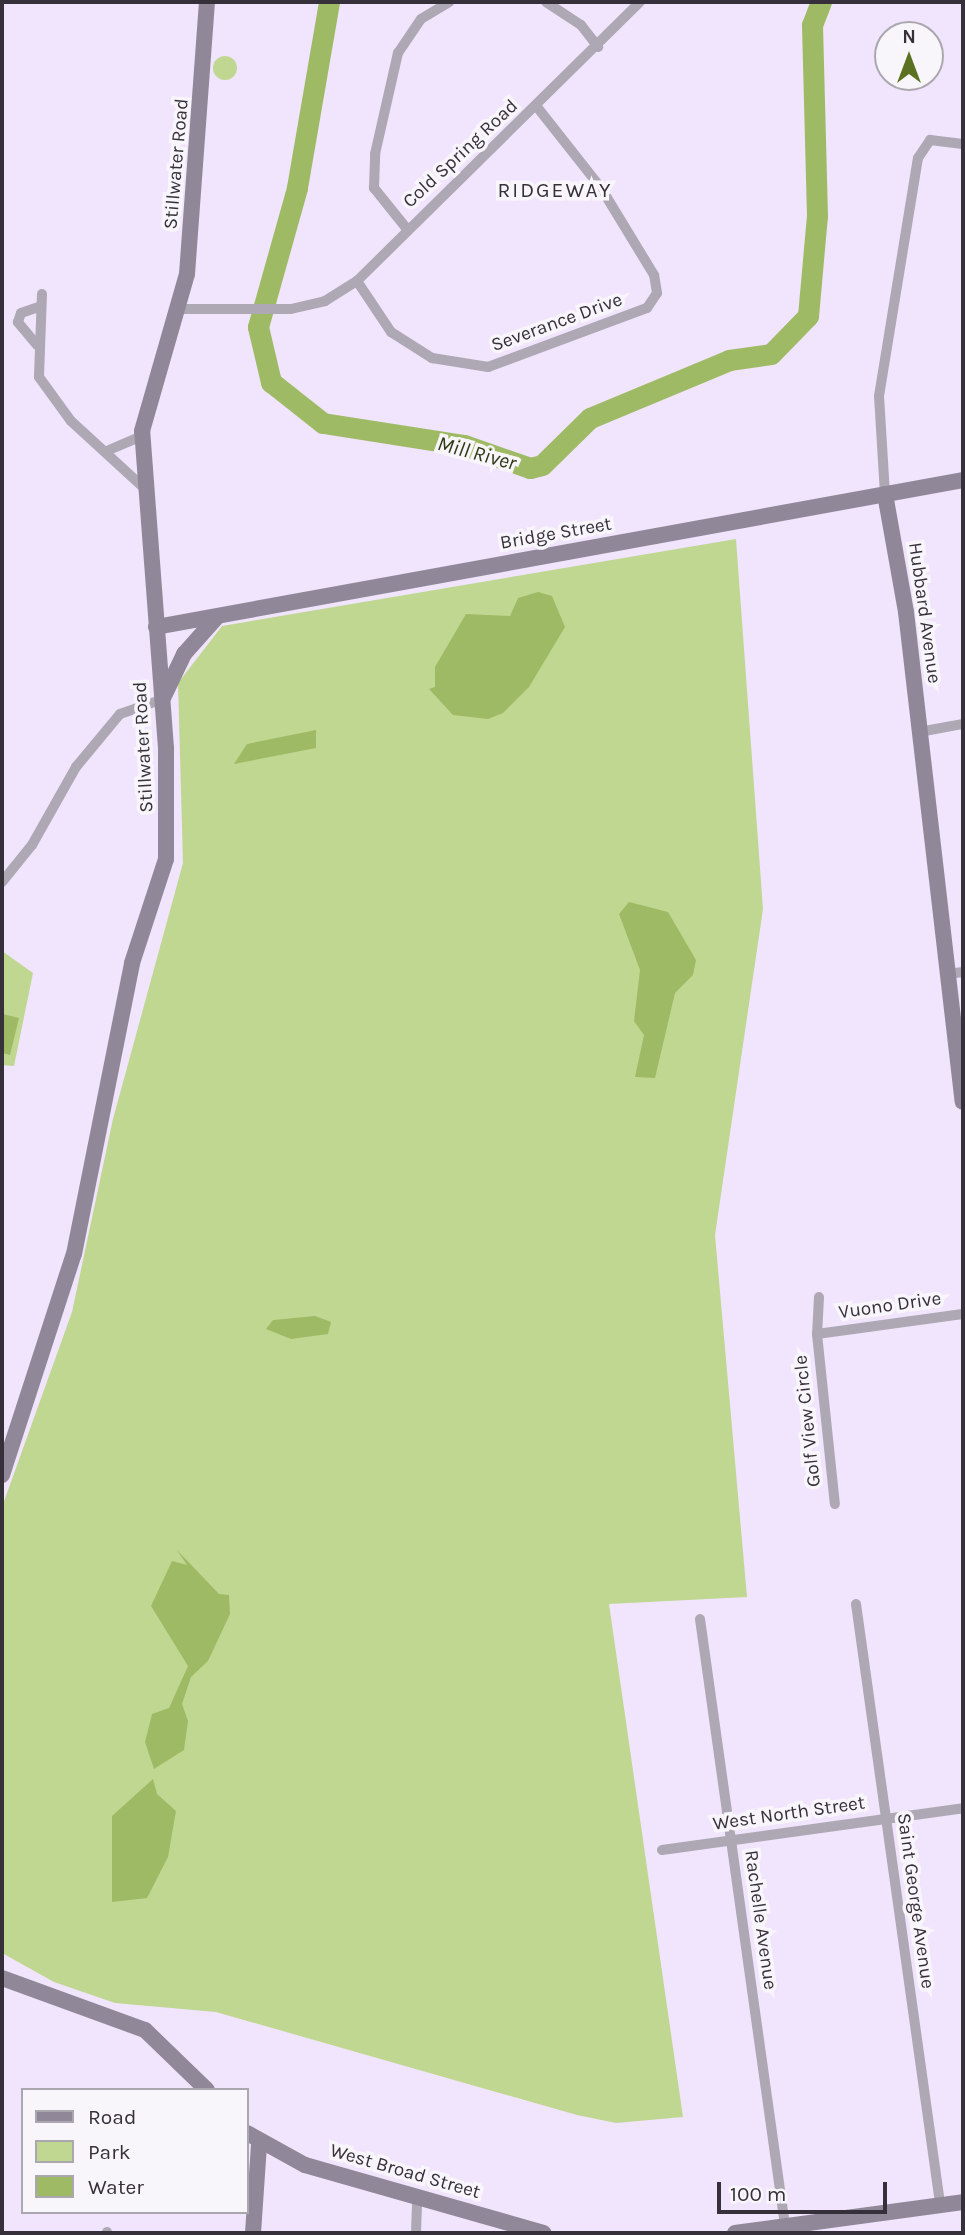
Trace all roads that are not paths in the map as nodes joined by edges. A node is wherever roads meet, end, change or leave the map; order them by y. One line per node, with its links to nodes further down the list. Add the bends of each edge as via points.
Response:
1 (207, 2): 10 (main road, Stillwater Road, via 193,227)
2 (449, 2): 8 (street, via 421,19 398,53 375,154 374,188)
3 (546, 2): 5 (street, via 581,25)
4 (640, 2): 5 (street, Cold Spring Road)
5 (598, 47): 6 (street, Cold Spring Road)
6 (537, 107): 8 (street, Cold Spring Road); 9 (street, Severance Drive, via 601,188 654,275 657,293 647,308 488,367 432,358 391,332)
7 (963, 144): 16 (street, Hubbard Avenue, via 935,138 919,158 879,396)
8 (407, 229): 9 (street, Cold Spring Road)
9 (357, 281): 10 (street, Cold Spring Road, via 325,300 291,309)
10 (177, 309): 12 (main road, Stillwater Road)
11 (37, 345): 11 (street, via 41,300 21,313 18,322); 13 (street, via 39,377 48,394)
12 (142, 436): 13 (street); 15 (main road, Stillwater Road)
13 (109, 450): 15 (street)
14 (963, 480): 16 (main road, Bridge Street)
15 (143, 487): 18 (main road, Stillwater Road)
16 (885, 494): 17 (main road, Bridge Street); 21 (main road, Hubbard Avenue)
17 (217, 617): 18 (main road, Bridge Street); 19 (main road, via 184,654)
18 (156, 627): 19 (main road, Stillwater Road)
19 (163, 699): 22 (street, via 120,714 76,767 32,845); 28 (main road, Stillwater Road, via 166,859 132,963 65,1287)
20 (963, 724): 21 (street)
21 (919, 732): 23 (main road, Hubbard Avenue)
22 (2, 882)
23 (955, 973): 24 (main road, Hubbard Avenue)
24 (963, 1102)
25 (819, 1297): 27 (street, Vuono Drive)
26 (963, 1314): 27 (street, Vuono Drive)
27 (817, 1334): 29 (street, Golf View Circle)
28 (2, 1475)
29 (835, 1504)
30 (856, 1604): 33 (street, Saint George Avenue)
31 (700, 1619): 34 (street, Rachelle Avenue)
32 (963, 1808): 33 (street, West North Street)
33 (886, 1819): 34 (street, West North Street); 41 (street, Saint George Avenue)
34 (731, 1840): 35 (street, West North Street); 42 (street, Rachelle Avenue)
35 (662, 1850)
36 (2, 1978): 37 (main road, via 145,2030)
37 (205, 2088)
38 (253, 2139): 39 (main road, West Broad Street, via 305,2165); 44 (main road)
39 (416, 2197): 45 (street); 46 (main road, West Broad Street)
40 (963, 2202): 41 (main road)
41 (940, 2203): 43 (main road)
42 (785, 2225): 43 (main road); 47 (main road)
43 (806, 2228)
44 (253, 2233)
45 (416, 2233)
46 (543, 2233)
47 (734, 2233)

